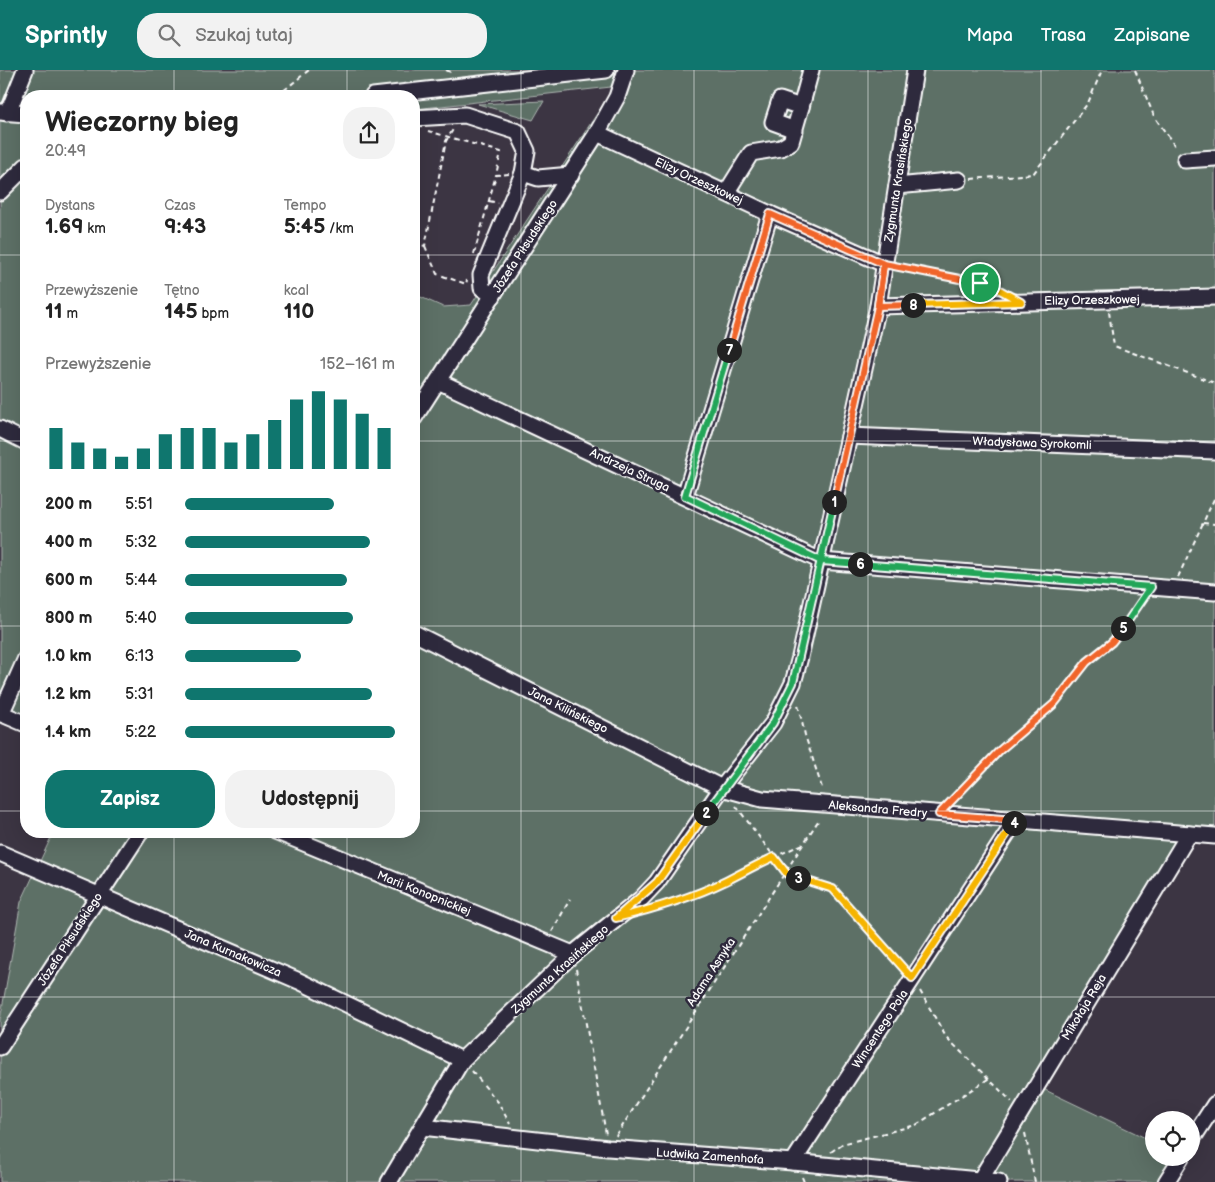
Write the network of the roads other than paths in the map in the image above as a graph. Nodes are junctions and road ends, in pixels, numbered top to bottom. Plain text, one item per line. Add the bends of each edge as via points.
1 (25, 70) edge
2 (606, 70) edge
3 (626, 70) edge
4 (810, 70) edge
5 (915, 70) edge
6 (420, 94) edge
7 (801, 107) junction
8 (3, 112) edge
9 (20, 113) edge
10 (420, 124) edge
11 (795, 130) junction
12 (597, 133) junction
13 (1215, 158) edge
14 (1185, 160) road end
15 (20, 172) edge
16 (523, 173) junction
17 (570, 175) junction
18 (959, 180) road end
19 (897, 186) junction
20 (0, 192) edge
21 (726, 193) junction
22 (770, 214) junction
23 (884, 264) junction
24 (493, 296) junction
25 (1215, 297) edge
26 (878, 306) junction
27 (438, 381) junction
28 (420, 409) edge
29 (0, 429) edge
30 (849, 436) junction
31 (20, 439) edge
32 (1215, 451) edge
33 (685, 496) junction
34 (821, 561) junction
35 (1215, 592) edge
36 (420, 636) edge
37 (20, 671) edge
38 (0, 714) edge
39 (20, 722) edge
40 (722, 788) junction
41 (1016, 820) junction
42 (1189, 834) junction
43 (1215, 836) edge
44 (136, 838) edge
45 (292, 838) edge
46 (0, 853) edge
47 (99, 895) junction
48 (573, 954) junction
49 (0, 1047) edge
50 (462, 1060) junction
51 (1215, 1104) edge
52 (422, 1127) junction
53 (1200, 1128) edge
54 (793, 1162) junction
55 (1176, 1166) edge
56 (980, 1180) junction
57 (389, 1182) edge
58 (998, 1182) edge
59 (1166, 1182) edge

1 - 8 street via 11,105
2 - 6 street
3 - 12 street, Józefa Piłsudskiego via 617,97
4 - 7 street
5 - 19 street, Zygmunta Krasińskiego
7 - 11 street
7 - 11 street via 780,100 773,122
8 - 9 street
10 - 16 street via 465,115 518,132 527,152
11 - 21 street via 791,142 781,148 751,153
12 - 17 street, Józefa Piłsudskiego
12 - 21 street, Elizy Orzeszkowej
13 - 14 street
15 - 20 street
16 - 17 street via 538,178
16 - 24 street via 481,276 482,288
17 - 24 street, Józefa Piłsudskiego
18 - 19 street
19 - 23 street, Zygmunta Krasińskiego
21 - 22 street, Elizy Orzeszkowej
22 - 23 street, Elizy Orzeszkowej
22 - 33 street
23 - 26 street, Zygmunta Krasińskiego
24 - 27 street, Józefa Piłsudskiego
25 - 26 street, Elizy Orzeszkowej
26 - 30 street, Zygmunta Krasińskiego
27 - 28 street, Józefa Piłsudskiego
27 - 33 street, Andrzeja Struga
29 - 31 street
30 - 32 street, Władysława Syrokomli
30 - 34 street, Zygmunta Krasińskiego
33 - 34 street, Andrzeja Struga
34 - 35 street
34 - 40 street, Zygmunta Krasińskiego via 793,683 773,723
36 - 40 street, Jana Kilińskiego
37 - 38 street
38 - 39 street
40 - 41 street, Aleksandra Fredry via 762,800
40 - 48 street, Zygmunta Krasińskiego via 657,882
41 - 42 street, Aleksandra Fredry
41 - 54 street, Wincentego Pola
42 - 43 street, Aleksandra Fredry
42 - 56 street, Mikołaja Reja
44 - 47 street, Józefa Piłsudskiego
45 - 48 street, Marii Konopnickiej
46 - 47 street, Jana Kurnakowicza
47 - 49 street, Józefa Piłsudskiego
47 - 50 street, Jana Kurnakowicza via 299,981
48 - 50 street, Zygmunta Krasińskiego
50 - 52 street, Zygmunta Krasińskiego
51 - 53 street
52 - 54 street, Ludwika Zamenhofa via 608,1148
52 - 57 street, Zygmunta Krasińskiego
54 - 56 street, Ludwika Zamenhofa
55 - 59 street
56 - 58 street, Ludwika Zamenhofa

